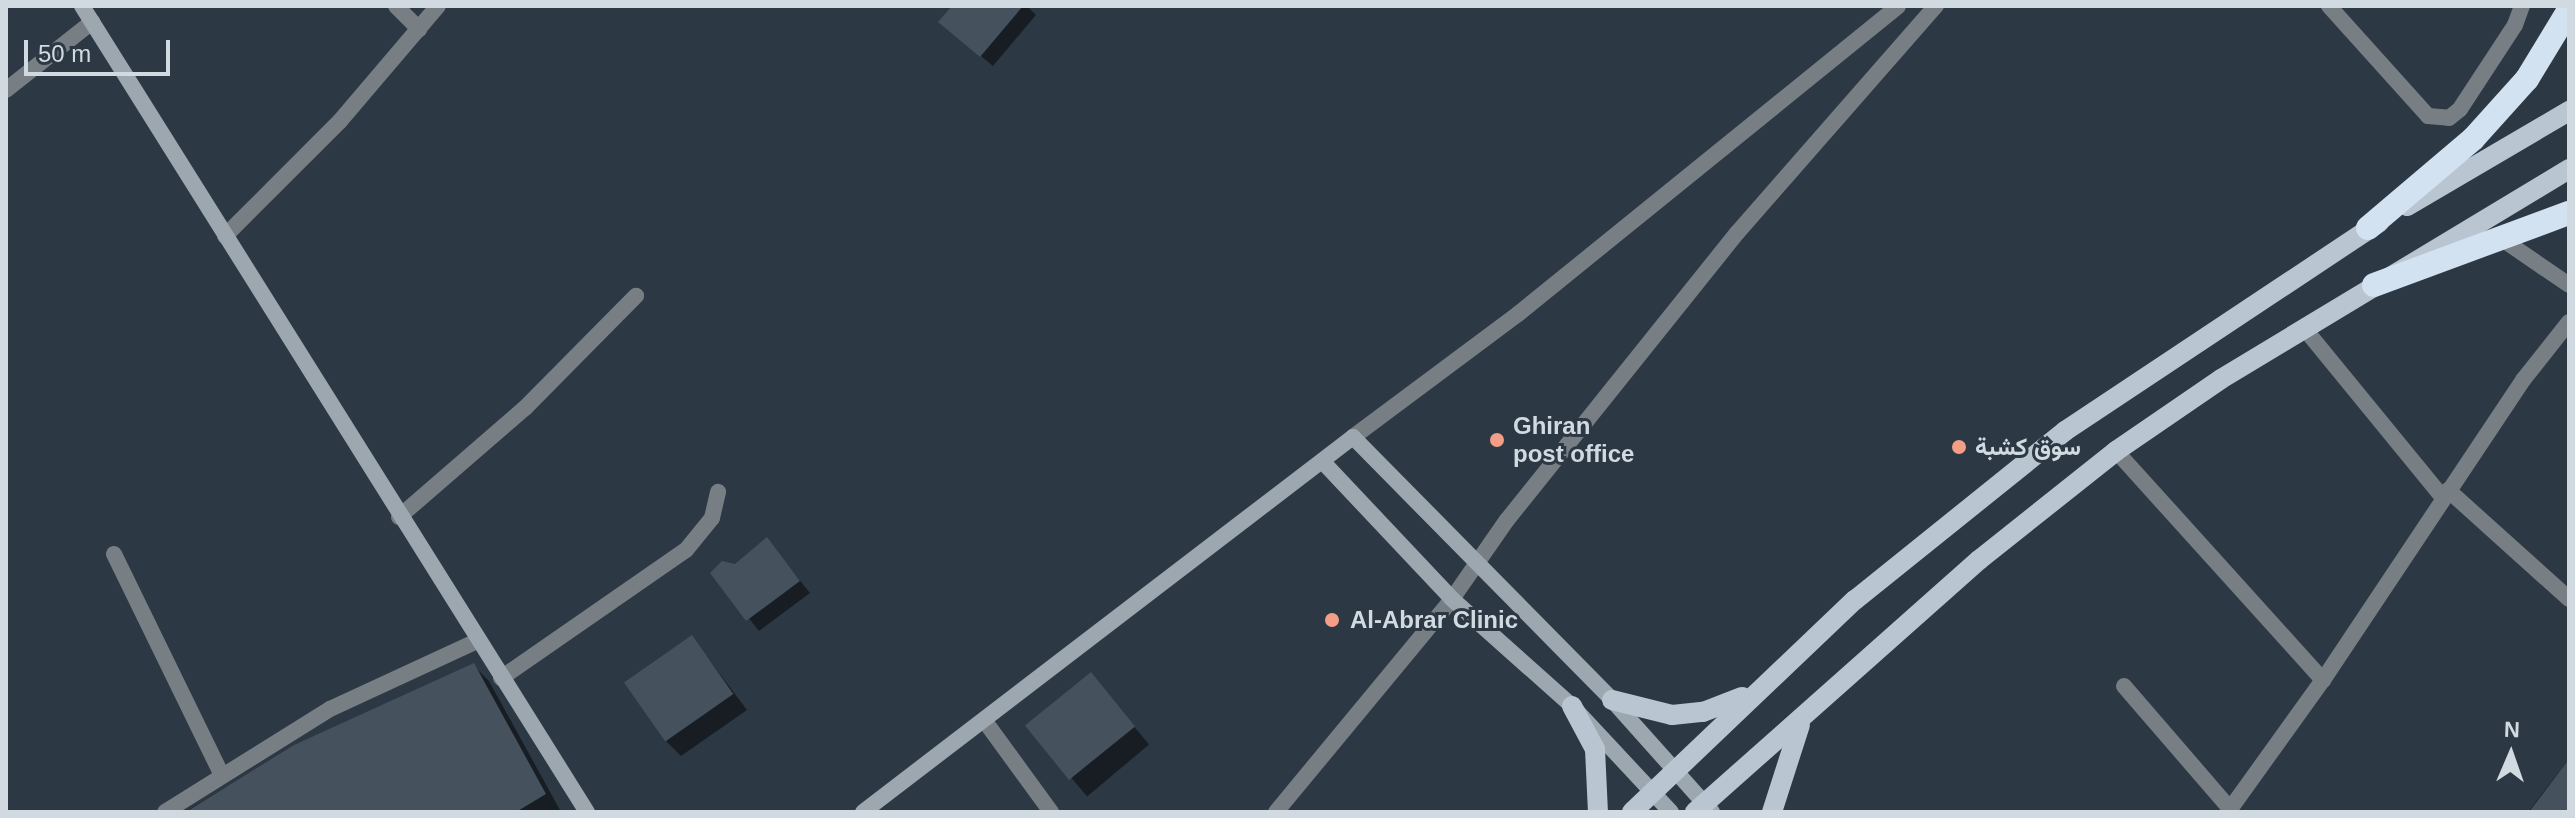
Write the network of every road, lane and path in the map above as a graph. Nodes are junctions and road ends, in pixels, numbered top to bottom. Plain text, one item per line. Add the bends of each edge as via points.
1 (82, 6) edge
2 (396, 6) edge
3 (438, 6) edge
4 (1898, 6) edge
5 (1936, 6) edge
6 (2329, 6) edge
7 (2522, 6) edge
8 (2569, 10) edge
9 (92, 22) junction
10 (419, 29) junction
11 (6, 90) edge
12 (2569, 111) edge
13 (2569, 169) edge
14 (2569, 213) edge
15 (2368, 228) junction
16 (225, 236) junction
17 (2499, 237) junction
18 (2374, 285) junction
19 (2569, 285) edge
20 (636, 296) dead end
21 (2569, 322) edge
22 (2304, 328) junction
23 (1353, 437) junction
24 (2116, 451) junction
25 (1323, 462) junction
26 (718, 492) dead end
27 (2446, 494) junction
28 (399, 517) junction
29 (114, 554) dead end
30 (1479, 565) junction
31 (1452, 599) junction
32 (2569, 599) edge
33 (477, 641) junction
34 (501, 678) junction
35 (2323, 680) junction
36 (2124, 686) dead end
37 (1759, 687) junction
38 (1612, 700) junction
39 (1572, 706) junction
40 (984, 720) junction
41 (1801, 721) junction
42 (1674, 770) junction
43 (221, 773) junction
44 (1653, 792) junction
45 (1704, 809) edge
46 (2229, 810) edge
47 (165, 812) edge
48 (587, 812) edge
49 (863, 812) edge
50 (1051, 812) edge
51 (1276, 812) edge
52 (1598, 812) edge
53 (1632, 812) edge
54 (1671, 812) edge
55 (1772, 812) edge

1 - 9 street
2 - 10 street
3 - 10 street
4 - 23 street via 1518,314
5 - 30 street via 1737,233 1507,520
6 - 7 street via 2428,116 2449,118 2476,85
8 - 15 highway via 2527,79 2473,139
9 - 11 street
9 - 16 street
10 - 16 street via 340,121
12 - 15 main road
13 - 18 main road
14 - 17 highway
15 - 37 main road via 2065,431 1855,600
16 - 28 street
17 - 18 highway
17 - 19 street
18 - 22 main road
20 - 28 street via 525,408
21 - 27 street
22 - 24 main road
22 - 27 street
23 - 25 street
23 - 30 street
24 - 35 street
24 - 41 main road via 1979,560
25 - 31 street
25 - 40 street
26 - 34 street via 712,518 686,550
27 - 32 street
27 - 35 street
28 - 33 street
29 - 43 street
30 - 31 street
30 - 38 street
31 - 39 street
31 - 51 street
33 - 34 street
33 - 43 street via 330,709
34 - 48 street
35 - 46 street
36 - 46 street
37 - 38 main road via 1703,712 1672,715
37 - 42 main road
38 - 42 street
39 - 44 street
39 - 52 main road via 1595,749
40 - 49 street
40 - 50 street
41 - 45 main road
41 - 55 main road
42 - 44 main road
42 - 45 street
43 - 47 street
44 - 53 main road
44 - 54 street

